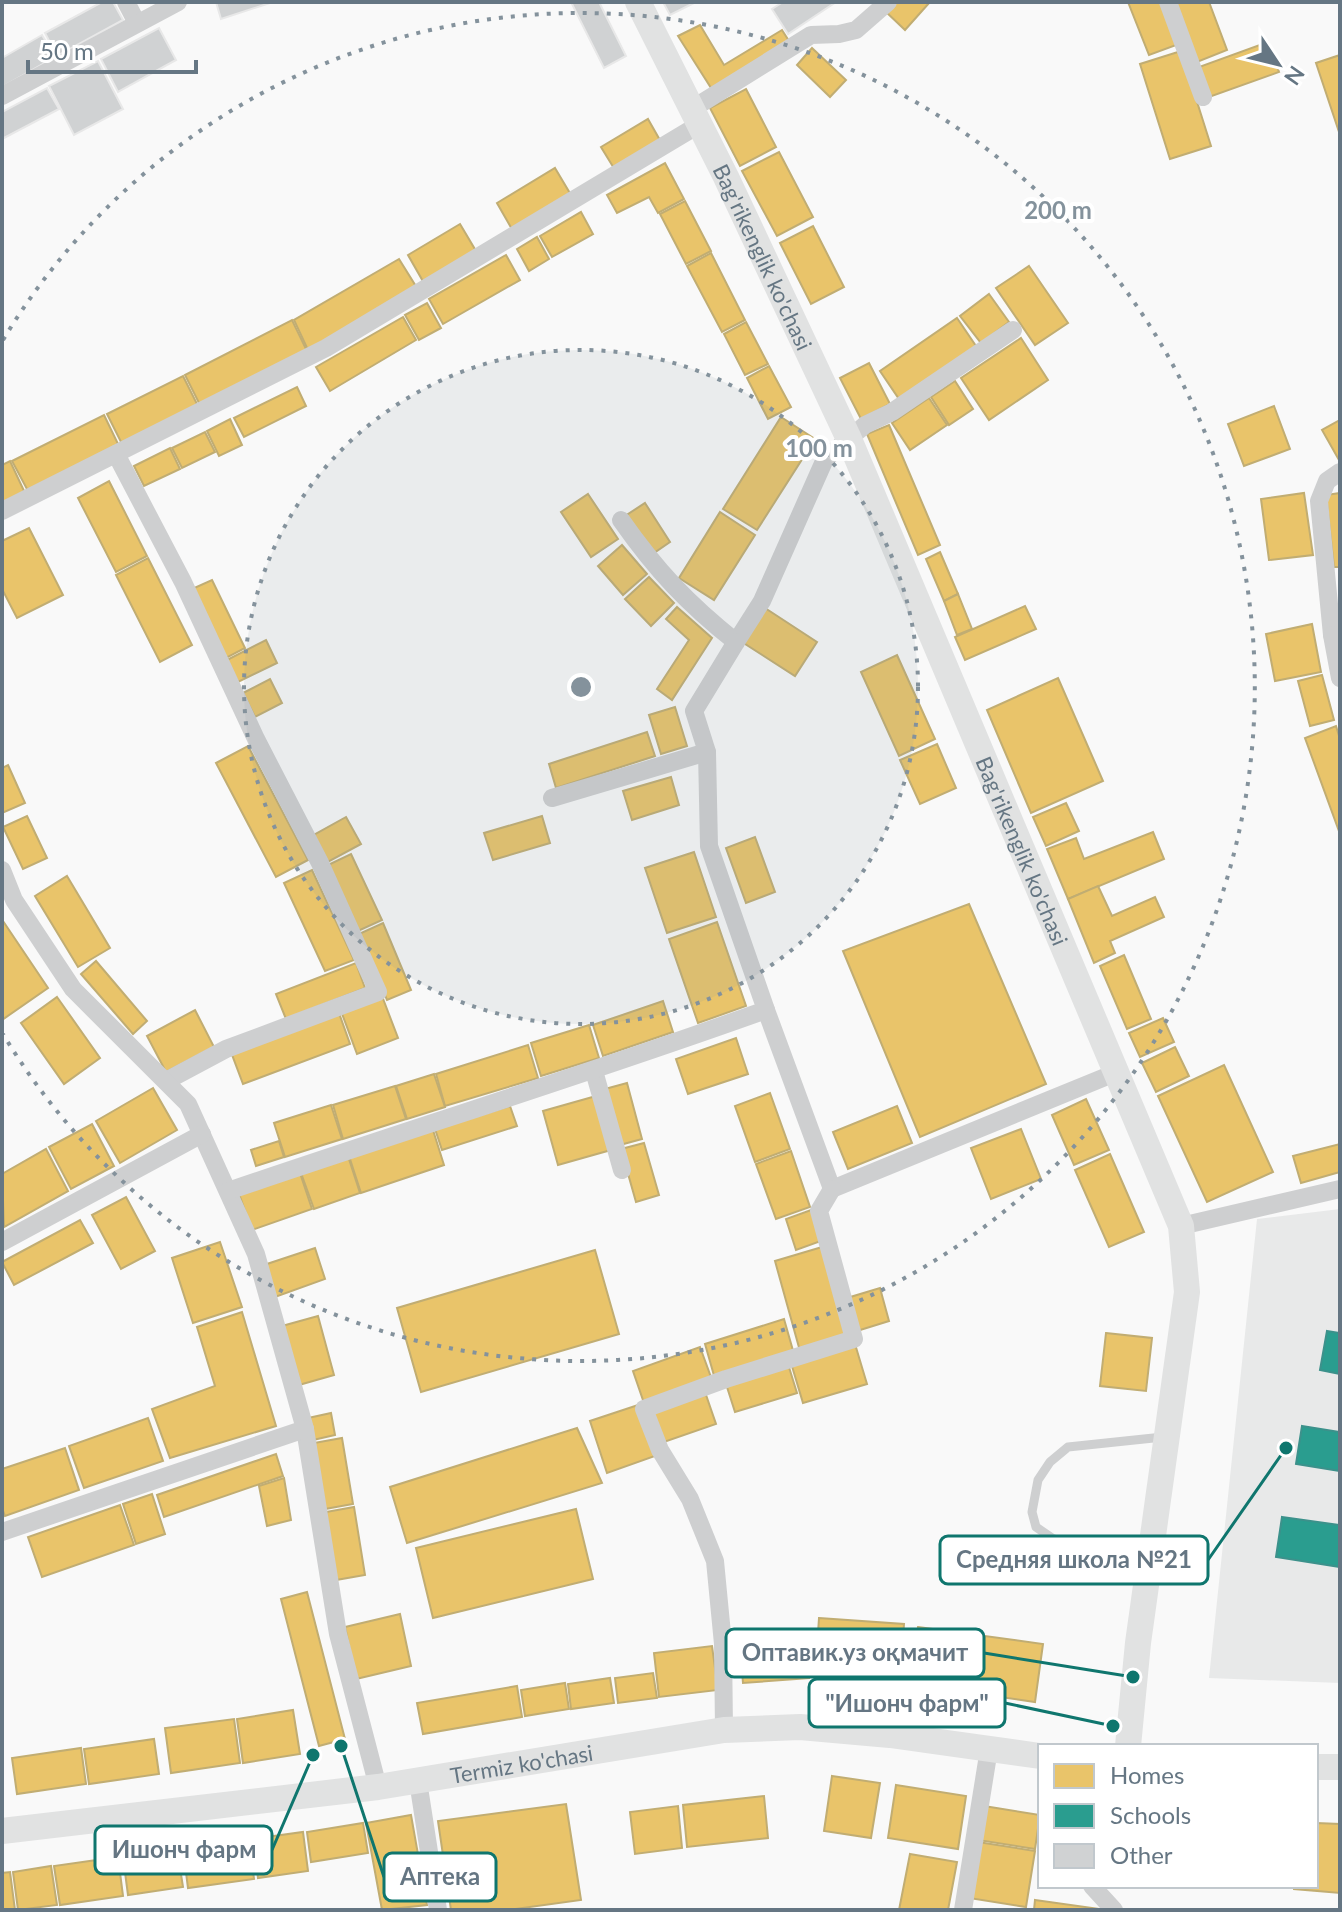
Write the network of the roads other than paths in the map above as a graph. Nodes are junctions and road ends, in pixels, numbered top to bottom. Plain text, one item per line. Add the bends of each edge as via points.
1 (126, 2) edge
2 (178, 2) edge
3 (638, 2) edge
4 (888, 2) edge
5 (1168, 2) edge
6 (137, 23) junction
7 (2, 96) edge
8 (1203, 97) dead end
9 (696, 117) junction
10 (1013, 330) dead end
11 (849, 439) junction
12 (116, 454) junction
13 (1340, 472) edge
14 (2, 511) edge
15 (621, 520) dead end
16 (1336, 635) edge
17 (736, 642) junction
18 (1340, 678) edge
19 (707, 752) junction
20 (552, 798) dead end
21 (2, 870) edge
22 (8, 902) edge
23 (766, 1010) junction
24 (594, 1071) junction
25 (1115, 1073) junction
26 (166, 1081) junction
27 (202, 1134) junction
28 (622, 1170) dead end
29 (832, 1189) junction
30 (1340, 1189) edge
31 (228, 1191) junction
32 (1181, 1226) junction
33 (2, 1242) edge
34 (305, 1429) junction
35 (1167, 1436) junction
36 (2, 1532) edge
37 (1146, 1584) junction
38 (724, 1730) junction
39 (1128, 1744) edge
40 (989, 1749) junction
41 (1038, 1756) edge
42 (1318, 1767) edge
43 (1340, 1767) edge
44 (418, 1781) junction
45 (378, 1787) junction
46 (2, 1831) edge
47 (1094, 1888) edge
48 (438, 1910) edge
49 (963, 1910) edge
50 (1114, 1910) edge

1 - 6 street
2 - 6 street
3 - 9 main road, Bag'rikenglik ko'chasi
4 - 9 street via 856,30 811,35
5 - 8 street
6 - 7 street
9 - 11 main road, Bag'rikenglik ko'chasi
9 - 12 street via 326,348
10 - 11 street
11 - 17 street via 825,459 762,601
11 - 25 main road, Bag'rikenglik ko'chasi
12 - 14 street
12 - 26 street via 320,863 378,992 226,1049
13 - 16 street via 1327,481 1319,501
15 - 17 street via 650,562
16 - 18 street
17 - 19 street via 694,711
19 - 20 street
19 - 23 street via 709,846
21 - 22 street
22 - 26 street via 73,989
23 - 24 street
23 - 29 street
24 - 28 street
24 - 31 street
25 - 29 street
25 - 32 main road, Bag'rikenglik ko'chasi
26 - 27 street via 188,1104
27 - 31 street
27 - 33 street
29 - 38 street via 819,1211 854,1339 644,1409 715,1561
30 - 32 street
31 - 34 street via 256,1254
32 - 35 main road, Bag'rikenglik ko'chasi via 1187,1292
34 - 36 street
34 - 45 street via 338,1634
35 - 37 main road, Bag'rikenglik ko'chasi
35 - 37 lane via 1068,1447 1038,1480 1032,1512 1036,1527 1052,1538
37 - 39 main road, Bag'rikenglik ko'chasi
38 - 40 main road, Termiz ko'chasi via 800,1727
38 - 44 main road, Termiz ko'chasi
40 - 41 main road, Termiz ko'chasi
40 - 49 street
42 - 43 main road
44 - 45 main road, Termiz ko'chasi
44 - 48 street
45 - 46 main road, Termiz ko'chasi
47 - 50 street

